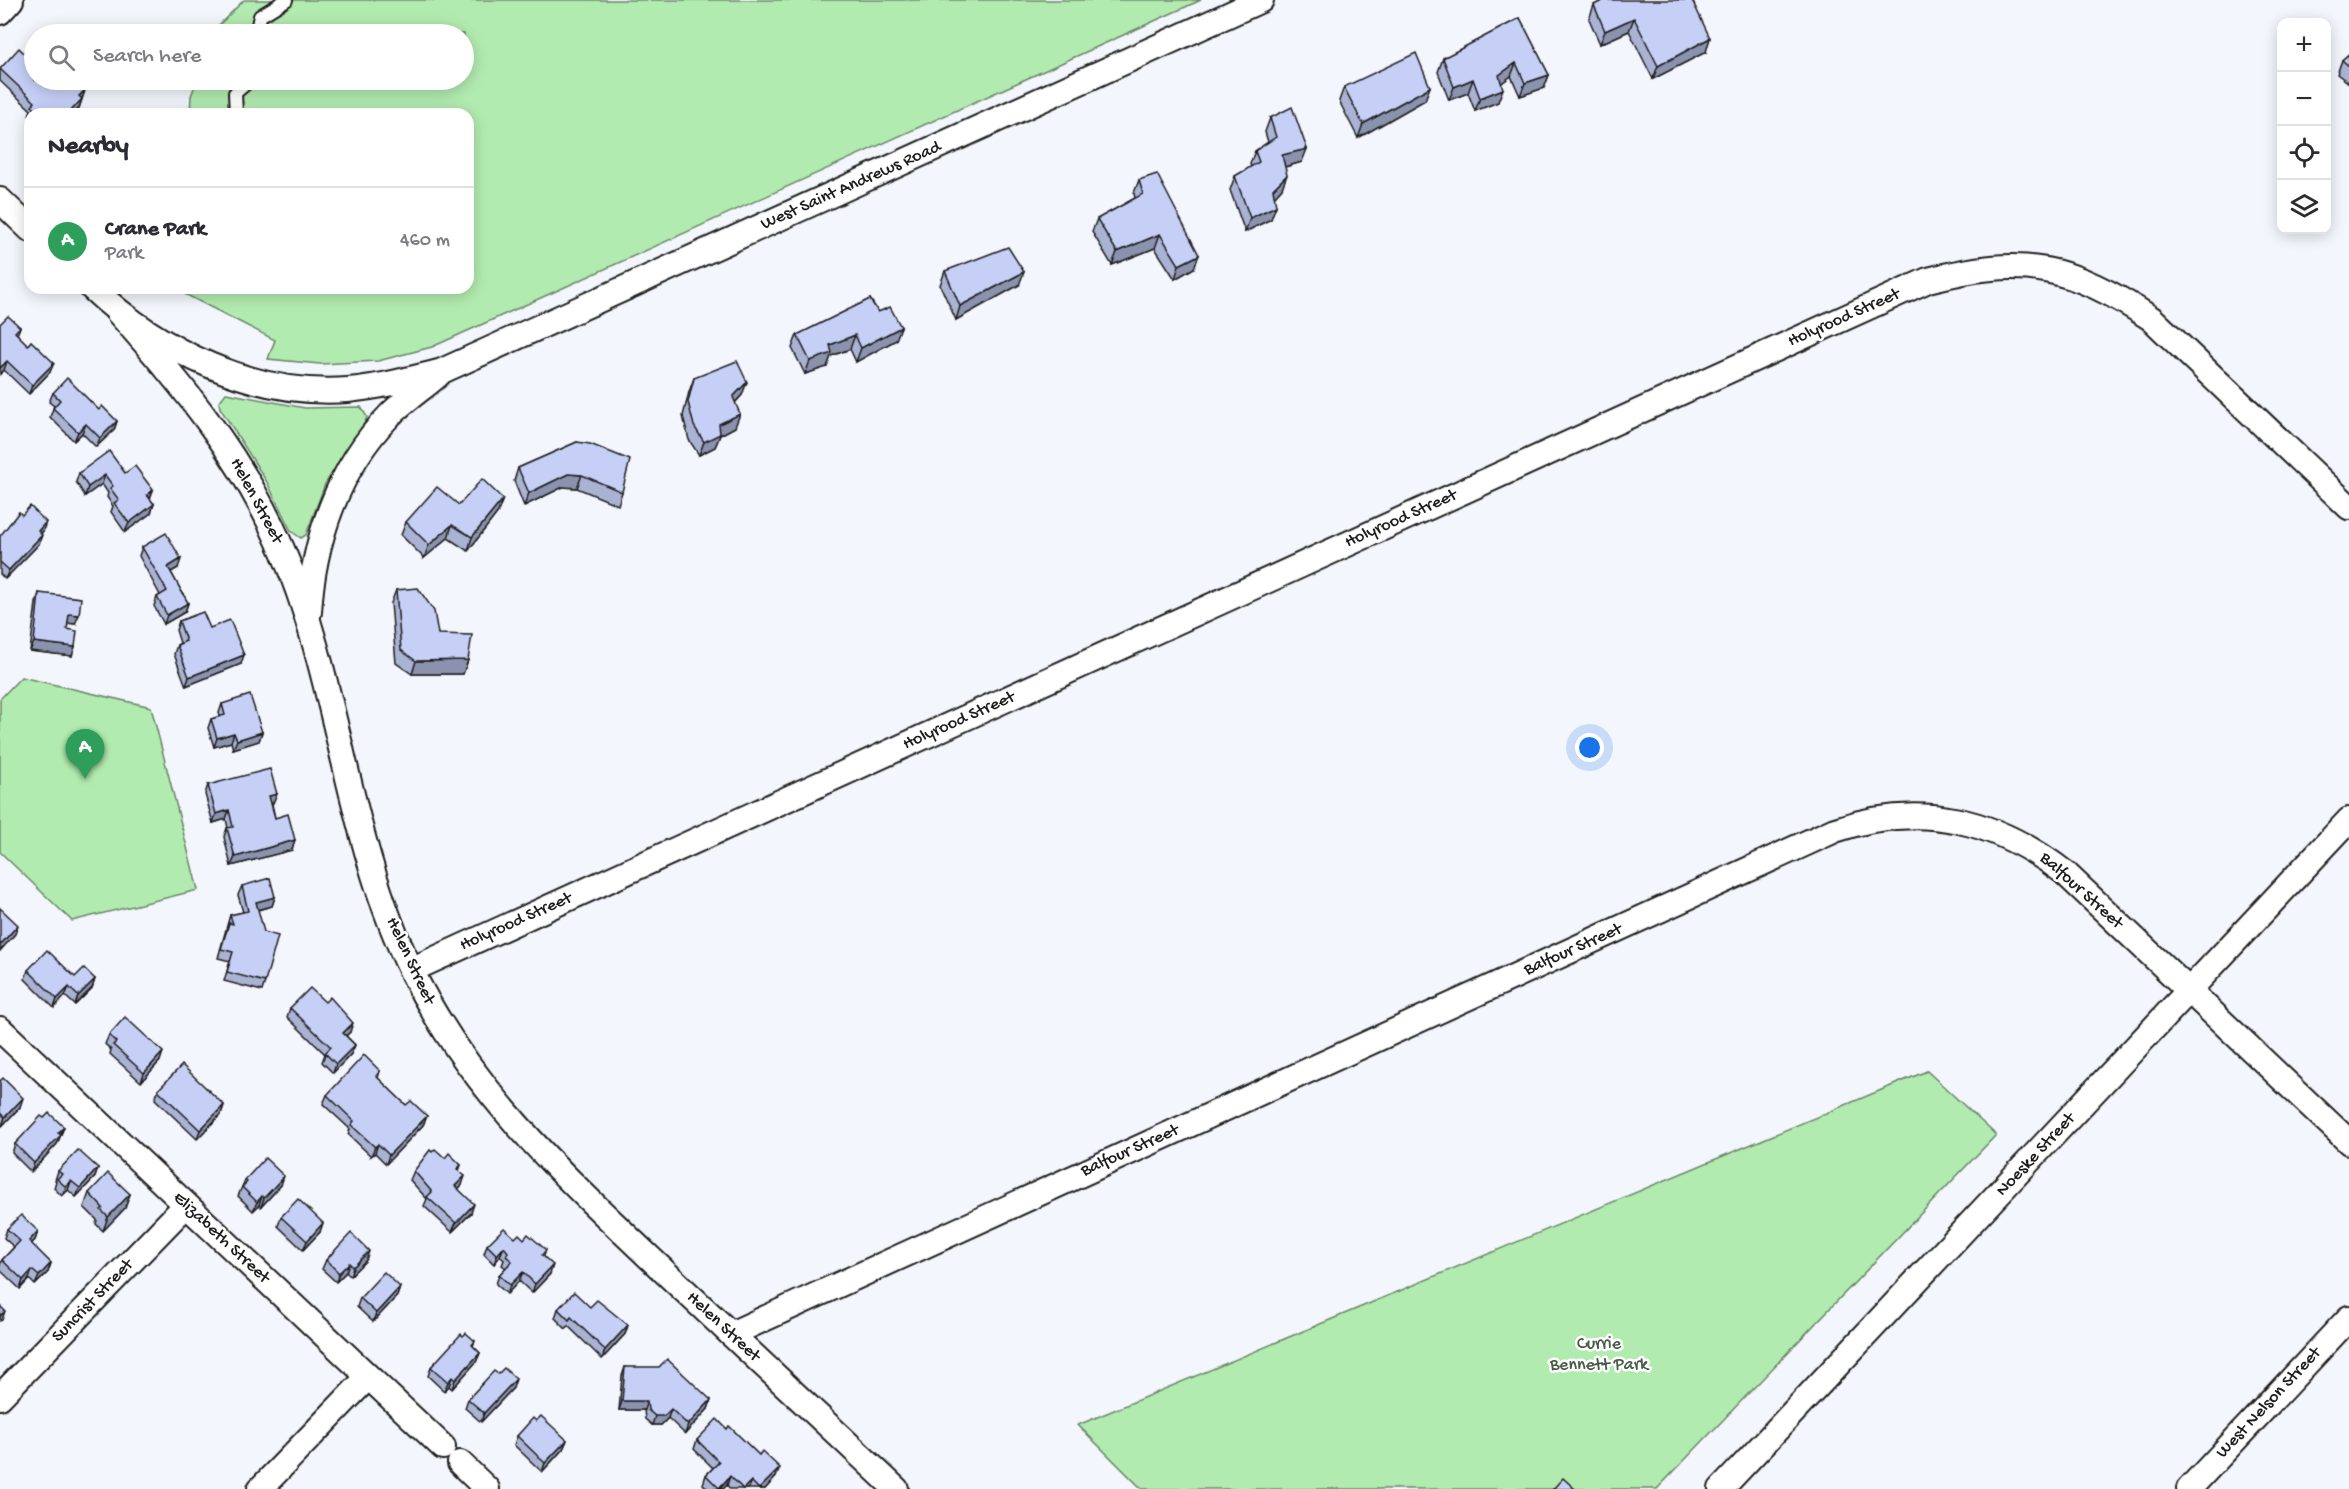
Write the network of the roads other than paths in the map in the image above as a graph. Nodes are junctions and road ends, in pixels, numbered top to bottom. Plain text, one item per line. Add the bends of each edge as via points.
1 (11, 0) edge
2 (286, 0) edge
3 (1261, 0) edge
4 (0, 12) edge
5 (258, 24) edge
6 (238, 90) edge
7 (236, 108) edge
8 (0, 200) edge
9 (24, 223) edge
10 (99, 294) edge
11 (117, 311) junction
12 (442, 371) junction
13 (2349, 507) edge
14 (308, 623) junction
15 (2349, 820) edge
16 (411, 970) junction
17 (2189, 992) junction
18 (0, 1029) edge
19 (2349, 1142) edge
20 (186, 1205) junction
21 (2349, 1318) edge
22 (731, 1334) junction
23 (369, 1377) junction
24 (0, 1397) edge
25 (260, 1489) edge
26 (487, 1489) edge
27 (896, 1489) edge
28 (1720, 1489) edge
29 (2189, 1489) edge

1 - 4 street
2 - 5 lane via 260,16
3 - 12 street, West Saint Andrews Road
6 - 7 lane
8 - 9 street
10 - 11 street, West Saint Andrews Road
11 - 12 street, West Saint Andrews Road via 168,345 221,370 275,386 347,390 394,384
11 - 14 street, Helen Street via 210,421 235,460 283,550
12 - 14 street, West Saint Andrews Road via 388,417 349,471 318,548
13 - 16 street, Holyrood Street via 2152,319 2134,308 2098,287 2052,271 1998,266 1962,271 1928,280
14 - 16 street, Helen Street via 381,896
15 - 17 street, Noeske Street
16 - 22 street, Helen Street via 443,1029 485,1089 524,1135
17 - 19 street, Balfour Street
17 - 22 street, Balfour Street via 2065,873 2010,837 1943,818 1900,816 1858,822
17 - 28 street, Noeske Street
18 - 20 street, Elizabeth Street
20 - 23 street, Elizabeth Street
20 - 24 street, Suncrist Street
21 - 29 street, West Nelson Street
22 - 27 street, Helen Street
23 - 25 street
23 - 26 street, Elizabeth Street

